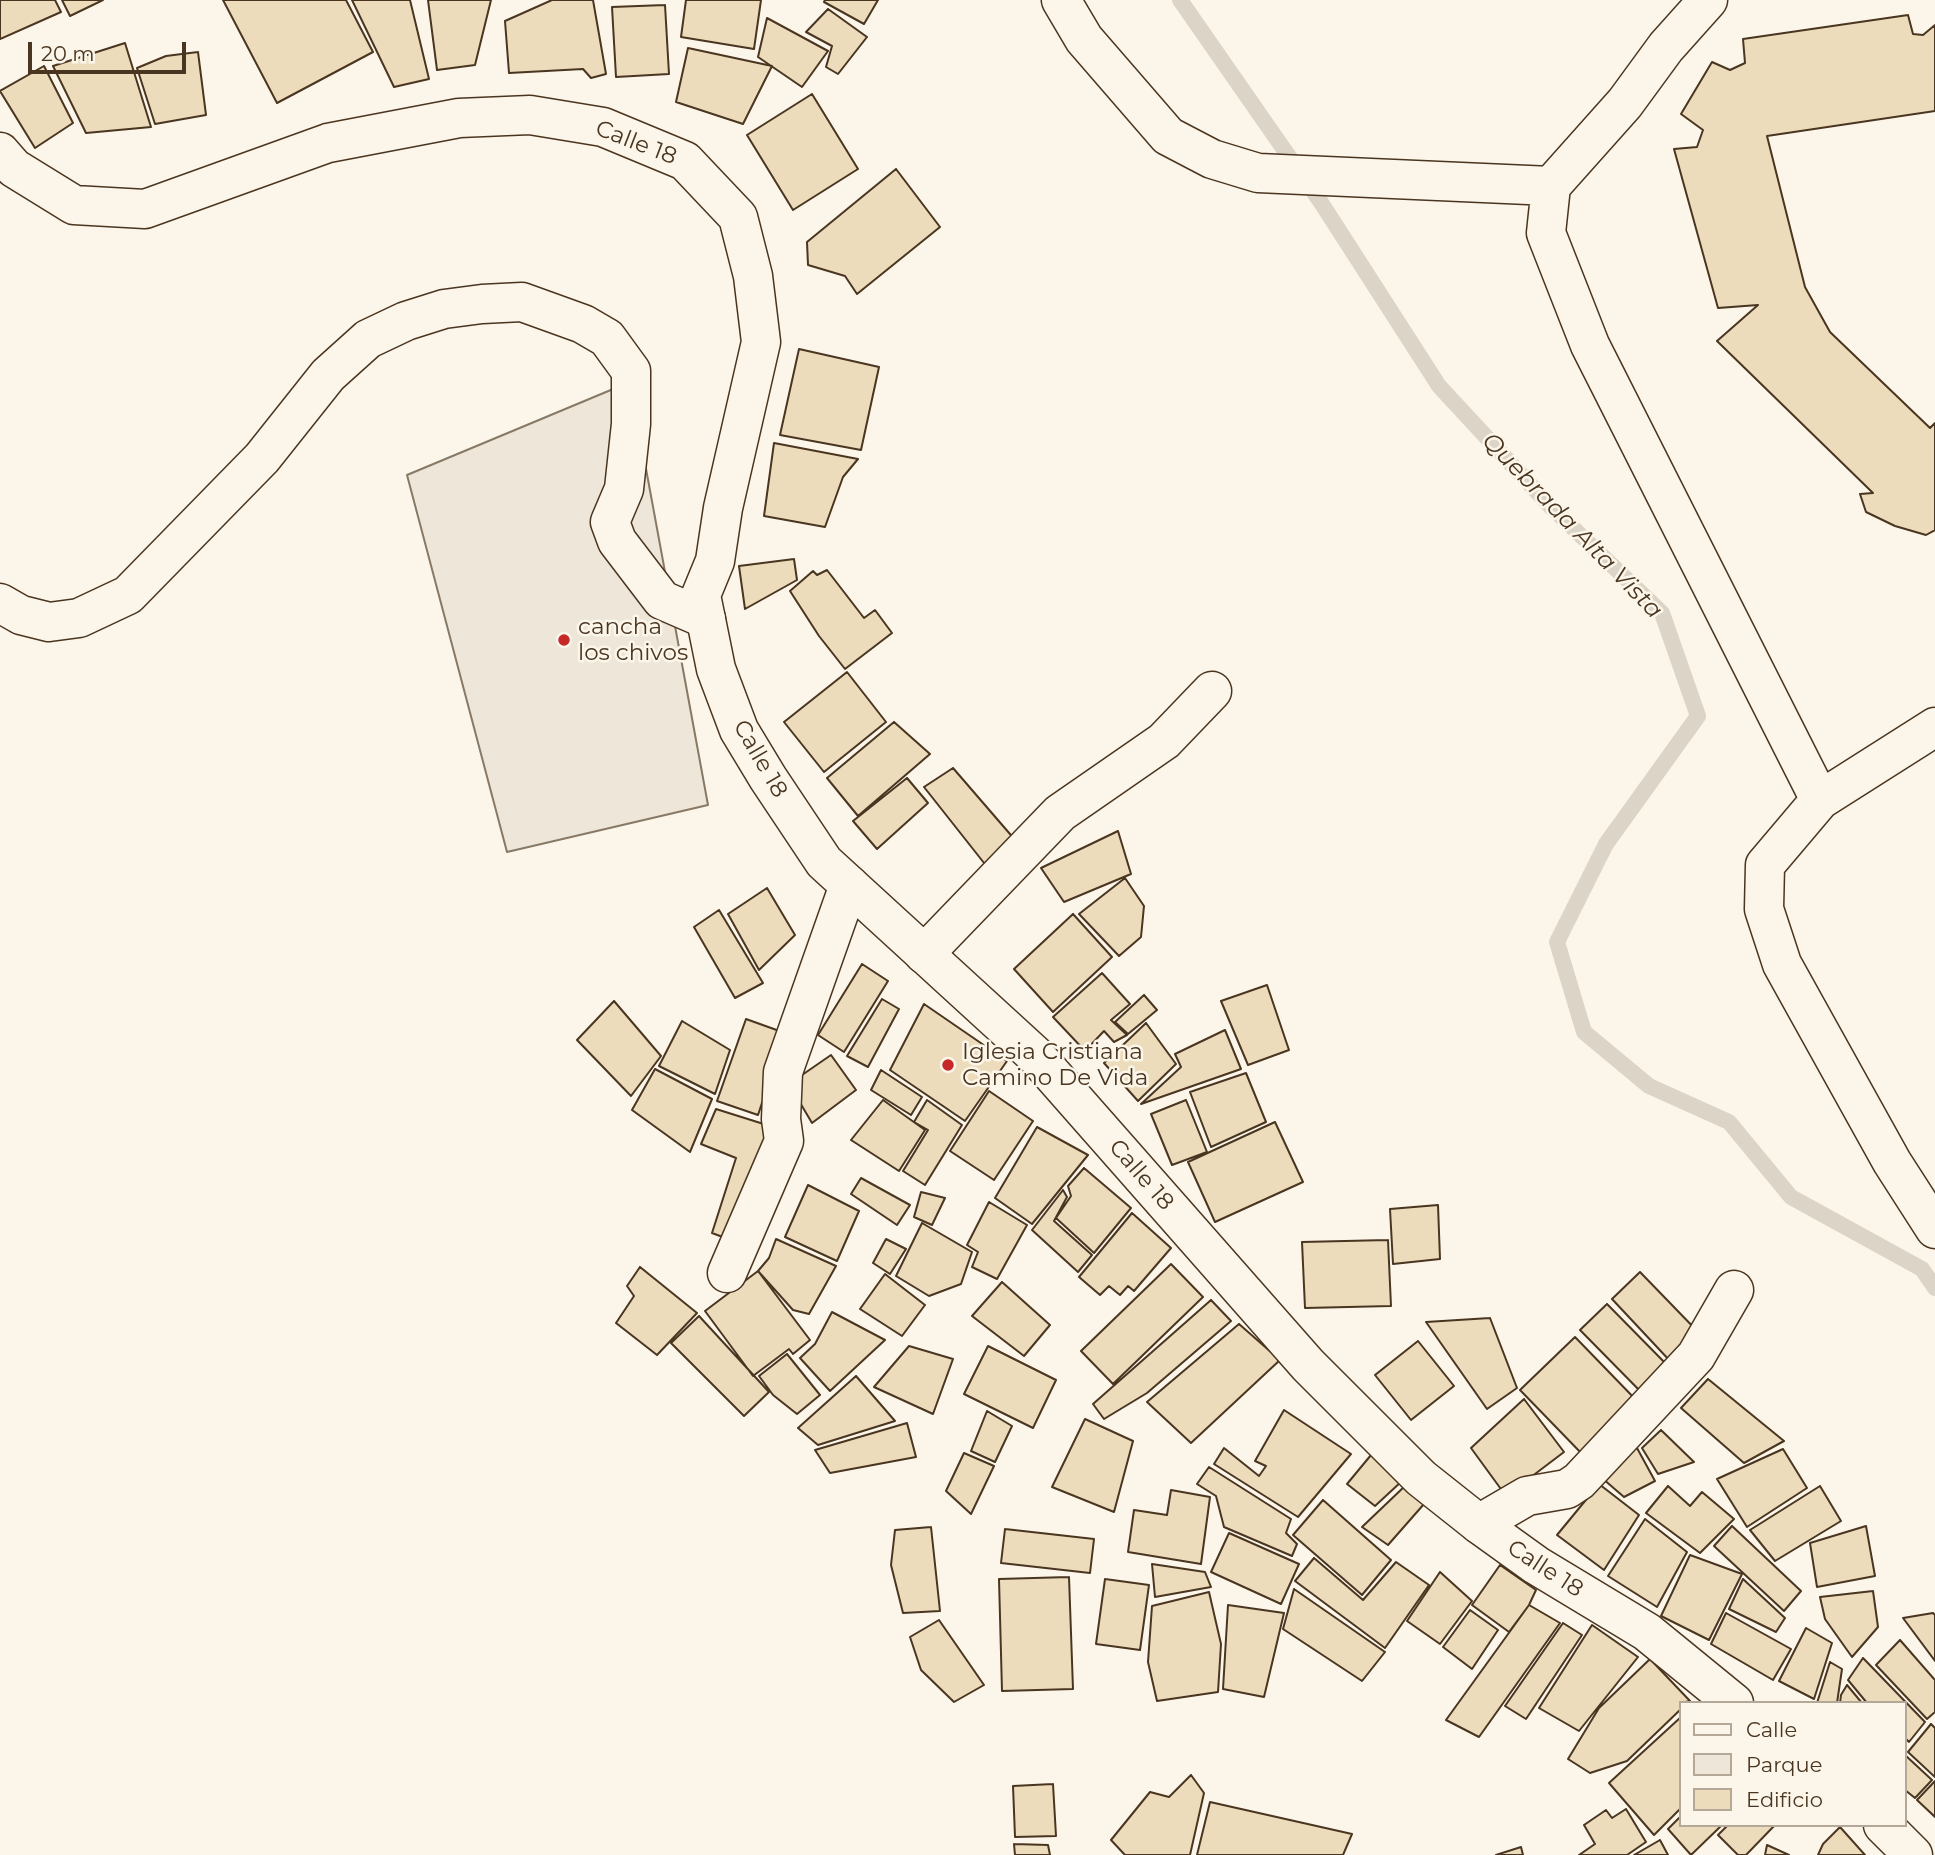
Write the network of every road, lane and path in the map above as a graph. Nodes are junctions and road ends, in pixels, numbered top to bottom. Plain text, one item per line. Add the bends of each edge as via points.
1 (1061, 0) edge
2 (1708, 0) edge
3 (0, 152) edge
4 (1551, 186) junction
5 (0, 603) edge
6 (706, 619) junction
7 (1212, 691) dead end
8 (1935, 727) edge
9 (1820, 800) junction
10 (849, 886) junction
11 (924, 954) junction
12 (1935, 1229) edge
13 (727, 1273) dead end
14 (1734, 1290) dead end
15 (1479, 1524) junction
16 (1732, 1701) edge
17 (1885, 1827) edge
18 (1913, 1855) edge

1 - 4 street via 1084,40 1168,135 1212,159 1258,173
2 - 4 street
3 - 6 street, Calle 18 via 14,168 74,205 145,209 328,143 459,118 530,115 603,127 685,161 738,217 753,276 761,342 715,562 701,595
4 - 9 street via 1546,233 1590,345
5 - 6 street via 21,615 49,622 79,618 128,595 262,458 328,375 368,338 444,309 522,302 583,324 607,338 631,371 624,489 610,522 617,541 662,600
6 - 10 street, Calle 18 via 716,668 739,730 824,862
7 - 11 street via 1164,741 1060,813
8 - 9 street
9 - 12 street via 1765,865 1764,909 1782,964
10 - 11 street, Calle 18
10 - 13 street via 783,1072 784,1141
11 - 15 street, Calle 18 via 1036,1056 1308,1365 1421,1478
14 - 15 street via 1696,1356 1579,1481 1567,1489 1527,1496
15 - 16 street, Calle 18 via 1536,1565 1647,1632
17 - 18 street

